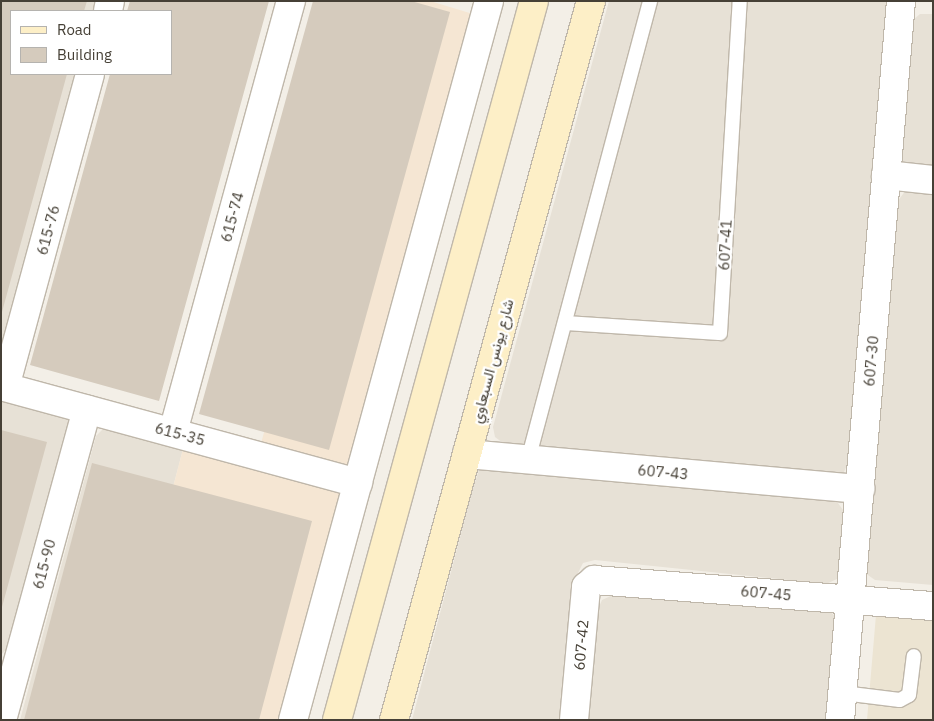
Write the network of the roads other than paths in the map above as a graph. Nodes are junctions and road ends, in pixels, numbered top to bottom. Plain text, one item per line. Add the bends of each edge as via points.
1 (291, 1) edge
2 (534, 1) edge
3 (591, 1) edge
4 (650, 1) edge
5 (740, 1) edge
6 (901, 1) edge
7 (483, 3) edge
8 (90, 75) edge
9 (886, 175) junction
10 (933, 180) edge
11 (565, 323) junction
12 (3, 386) edge
13 (87, 409) junction
14 (173, 432) junction
15 (467, 454) junction
16 (528, 460) junction
17 (358, 483) junction
18 (860, 489) junction
19 (599, 580) joint
20 (850, 599) junction
21 (933, 606) edge
22 (914, 656) dead end
23 (7, 680) edge
24 (842, 693) junction
25 (2, 720) edge
26 (294, 720) edge
27 (338, 720) edge
28 (394, 720) edge
29 (574, 720) edge
30 (840, 720) edge

1 - 14 street, 615-74
2 - 27 main road
3 - 15 main road, شارع يونس السبعاوي
4 - 11 lane
5 - 11 lane, 607-41 via 720,333
6 - 9 street, 607-30
7 - 17 street
8 - 12 street, 615-76
9 - 10 street
9 - 18 street, 607-30
11 - 16 lane
12 - 13 street, 615-35
13 - 14 street, 615-35
13 - 23 street, 615-90
14 - 17 street, 615-35
15 - 16 street, 607-43
15 - 28 main road, شارع يونس السبعاوي
16 - 18 street, 607-43
17 - 26 street
18 - 20 street, 607-30
19 - 20 street, 607-45
19 - 29 street, 607-42 via 586,587
20 - 21 street, 607-45
20 - 24 street, 607-30
22 - 24 lane via 909,695 900,700
23 - 25 street, 615-90
24 - 30 street, 607-30

